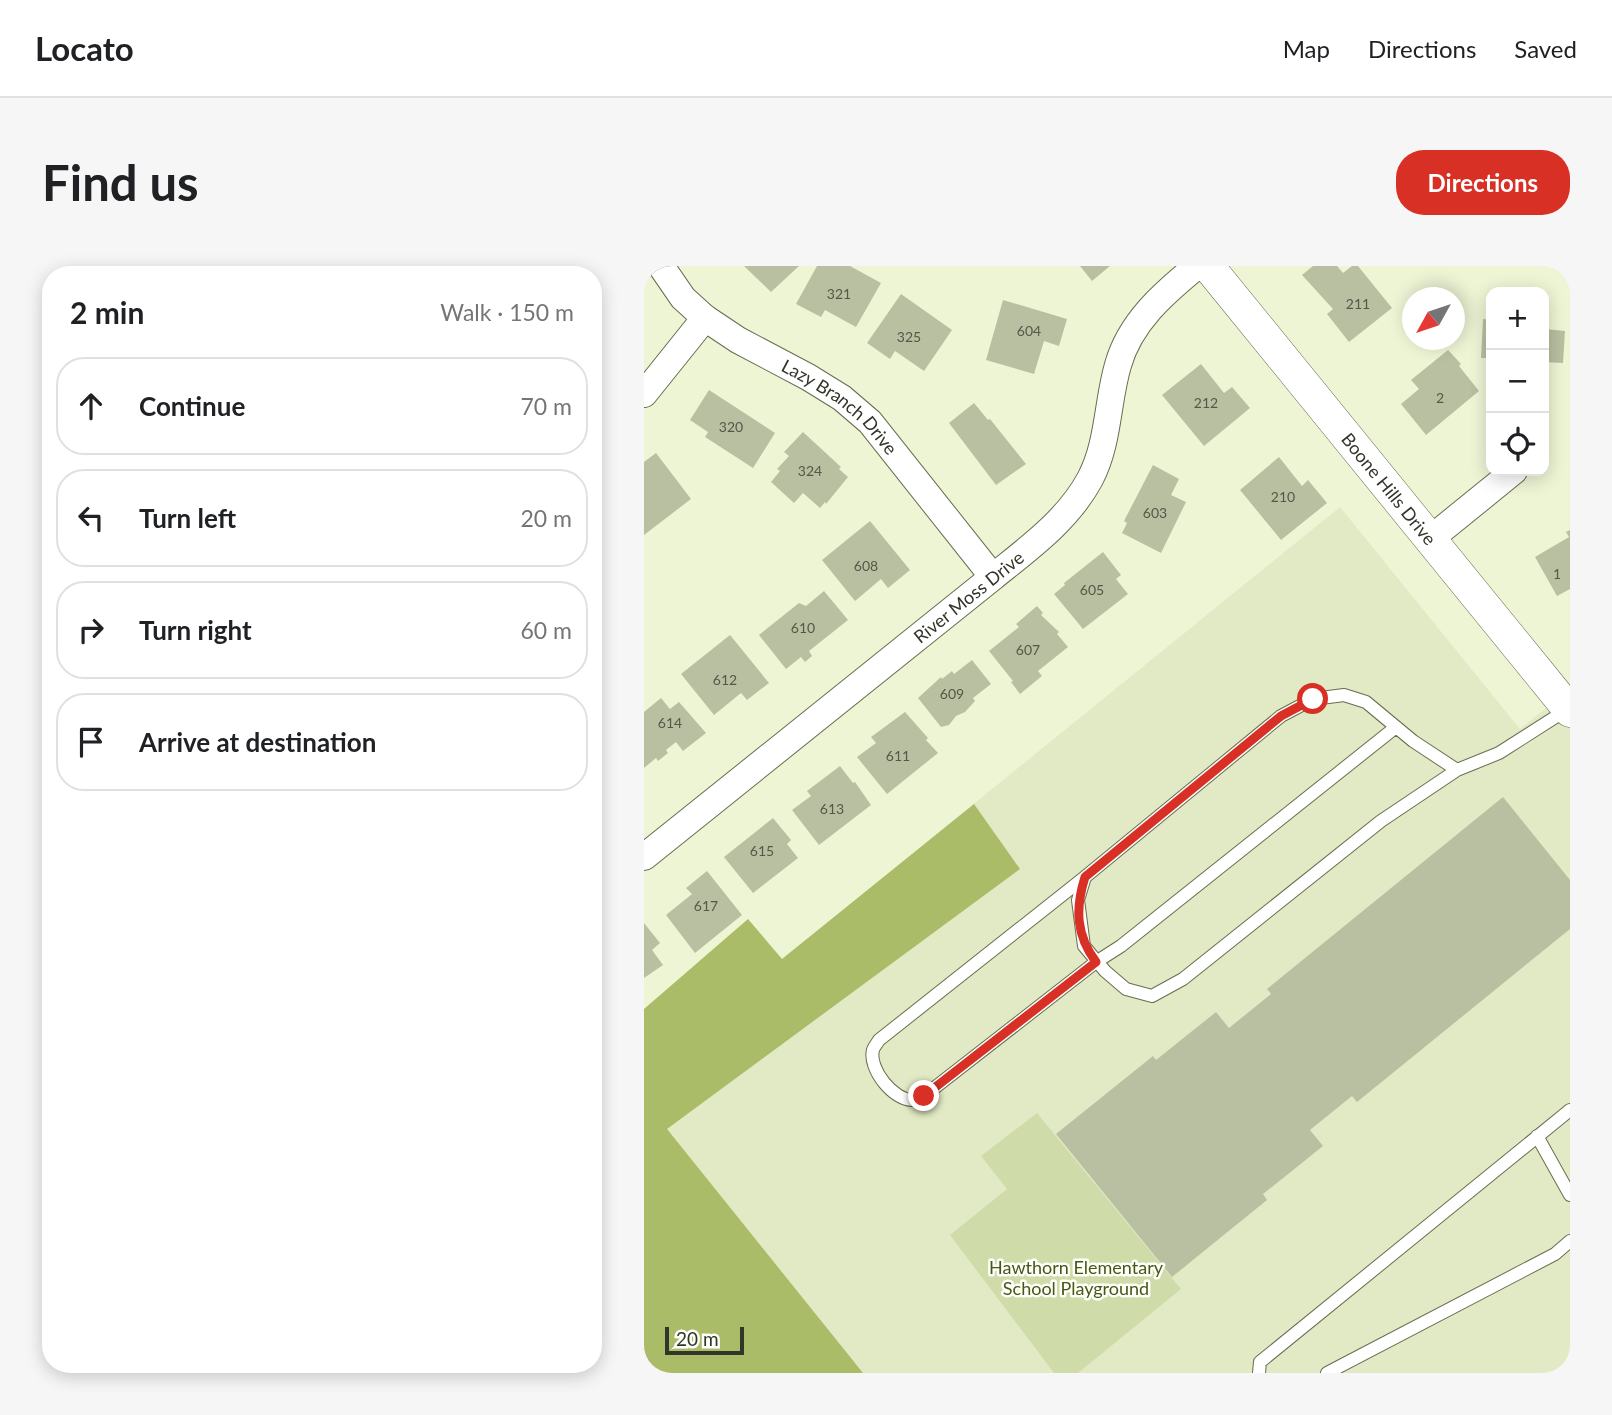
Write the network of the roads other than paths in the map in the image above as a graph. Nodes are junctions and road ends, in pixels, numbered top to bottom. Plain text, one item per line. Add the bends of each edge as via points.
1 (661, 266) edge
2 (1196, 266) edge
3 (1208, 266) edge
4 (705, 318) junction
5 (644, 394) edge
6 (1508, 476) edge
7 (1429, 540) junction
8 (993, 577) junction
9 (1569, 710) edge
10 (1396, 727) junction
11 (1457, 770) junction
12 (644, 857) edge
13 (1085, 877) junction
14 (1096, 962) junction
15 (1570, 1110) edge
16 (1537, 1136) junction
17 (1570, 1195) edge
18 (1570, 1241) edge
19 (1259, 1373) edge
20 (1327, 1373) edge

1 - 4 street, Lazy Branch Drive via 683,298
2 - 8 street, River Moss Drive via 1164,294 1129,338 1118,365 1103,446 1090,478 1067,513
3 - 7 street, Boone Hills Drive
4 - 5 street
4 - 8 street, Lazy Branch Drive via 842,398 870,422
6 - 7 street
7 - 9 street, Boone Hills Drive
8 - 12 street, River Moss Drive
9 - 11 lane via 1499,753
10 - 11 lane
10 - 13 lane via 1366,702 1344,695 1313,699 1281,716
10 - 14 lane
11 - 14 lane via 1381,821 1183,979 1153,996 1126,989
13 - 14 lane via 1078,900 1079,918 1084,946
13 - 14 lane via 878,1040 873,1063 898,1095 913,1100 924,1096
15 - 16 lane
16 - 17 lane
16 - 19 lane via 1260,1362
18 - 20 lane via 1555,1254

